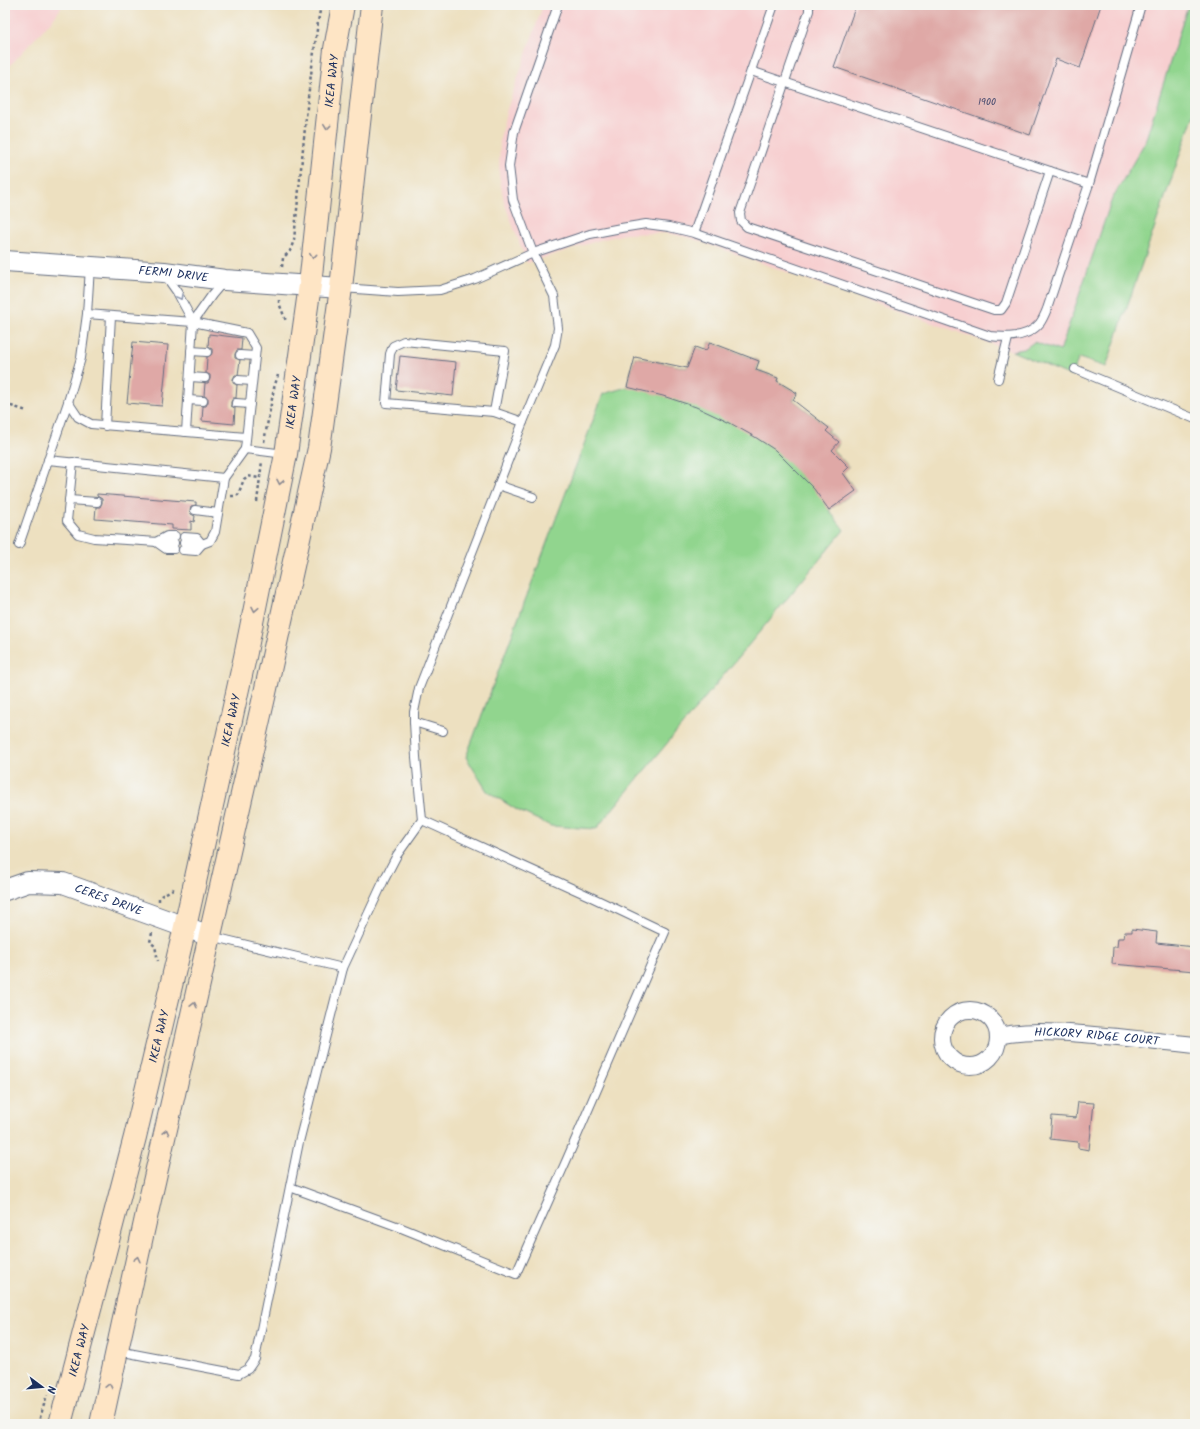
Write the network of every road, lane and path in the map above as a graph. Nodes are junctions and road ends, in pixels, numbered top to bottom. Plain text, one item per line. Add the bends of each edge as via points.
1 (321, 5) edge
2 (342, 5) edge
3 (372, 5) edge
4 (558, 5) edge
5 (774, 5) edge
6 (809, 5) edge
7 (1141, 5) edge
8 (751, 71) junction
9 (785, 83) junction
10 (1050, 171) junction
11 (1089, 184) junction
12 (694, 233) junction
13 (533, 253) junction
14 (5, 261) edge
15 (90, 268) junction
16 (164, 272) junction
17 (225, 280) junction
18 (281, 283) junction
19 (310, 285) junction
20 (341, 288) junction
21 (87, 314) junction
22 (111, 316) junction
23 (193, 322) junction
24 (287, 324) dead end
25 (1008, 338) junction
26 (191, 351) junction
27 (208, 352) dead end
28 (240, 355) dead end
29 (255, 356) junction
30 (1075, 369) dead end
31 (278, 373) dead end
32 (190, 376) junction
33 (205, 378) dead end
34 (998, 379) dead end
35 (238, 380) dead end
36 (252, 381) junction
37 (188, 400) junction
38 (203, 401) dead end
39 (68, 402) junction
40 (5, 404) edge
41 (236, 404) dead end
42 (250, 404) junction
43 (27, 411) dead end
44 (494, 412) junction
45 (1195, 419) edge
46 (523, 422) junction
47 (105, 426) junction
48 (186, 432) junction
49 (246, 437) junction
50 (245, 449) junction
51 (263, 451) junction
52 (286, 454) junction
53 (48, 460) junction
54 (73, 462) junction
55 (224, 478) junction
56 (259, 478) junction
57 (498, 485) junction
58 (221, 494) junction
59 (533, 497) dead end
60 (69, 500) junction
61 (97, 502) dead end
62 (256, 508) dead end
63 (195, 510) dead end
64 (218, 513) junction
65 (174, 543) dead end
66 (202, 544) junction
67 (19, 546) dead end
68 (414, 722) junction
69 (443, 731) dead end
70 (422, 820) junction
71 (175, 884) dead end
72 (5, 890) edge
73 (155, 916) junction
74 (185, 927) junction
75 (210, 936) junction
76 (158, 961) dead end
77 (343, 968) junction
78 (998, 1036) dead end
79 (1195, 1045) edge
80 (290, 1187) junction
81 (117, 1351) junction
82 (50, 1389) dead end
83 (38, 1424) edge
84 (60, 1424) edge
85 (101, 1424) edge

1 - 18 path via 308,96 294,240 290,251 283,258
2 -> 19 main road, IKEA WAY
3 - 20 main road
4 - 13 lane via 514,132 509,166 513,200
5 - 8 lane
6 - 9 lane
7 - 11 lane
8 - 9 lane
8 - 12 lane
9 - 10 lane
9 - 10 lane via 740,213 741,222 747,227 972,303 1000,310 1006,303
10 - 11 lane
11 - 25 lane via 1047,309 1039,324 1025,334
12 - 13 lane via 646,224 590,234
12 - 25 lane via 990,336
13 - 20 lane via 475,279 440,290 398,292
13 - 46 lane via 554,296 558,328 555,345
14 - 15 street, FERMI DRIVE
15 - 16 street, FERMI DRIVE
15 - 21 lane
16 - 17 street, FERMI DRIVE
16 -> 23 lane
17 - 18 street, FERMI DRIVE
17 - 23 lane
18 - 19 street, FERMI DRIVE
18 - 24 path via 279,304
19 - 20 street, FERMI DRIVE
19 - 52 main road, IKEA WAY
20 - 75 main road via 319,448
21 - 22 lane
21 - 39 lane via 81,358
22 - 23 lane
22 - 47 lane
23 - 26 lane
23 - 29 lane via 247,333 256,348
25 - 34 lane
26 - 27 lane
26 - 32 lane
28 - 29 lane
29 - 36 lane
30 - 45 lane
31 - 51 path
32 - 33 lane
32 - 37 lane
35 - 36 lane
36 - 42 lane
37 - 38 lane
37 - 48 lane
39 - 47 lane via 78,417 91,424
39 - 53 lane
40 - 43 path
41 - 42 lane
42 - 49 lane
44 - 44 lane via 505,351 404,340 393,346 390,354 386,403
44 - 46 lane
46 - 57 lane
47 - 48 lane
48 - 49 lane
49 - 50 lane
50 - 51 lane
50 - 55 lane
51 - 52 lane
51 - 56 path
52 -> 74 main road, IKEA WAY via 245,657
53 - 54 lane
53 - 67 lane
54 - 55 lane
54 - 60 lane
55 - 58 lane
56 - 58 path via 248,476 244,479 236,496
56 - 62 path
57 - 59 lane
57 - 68 lane via 419,688
58 - 64 lane
60 - 61 lane
60 - 65 lane via 67,521 78,534 94,538
63 - 64 lane
64 - 66 lane via 215,532 210,541
66 - 66 lane via 197,538 184,543 196,551
68 - 69 lane
68 - 70 lane
70 - 77 lane via 397,855
70 - 80 lane via 665,932 516,1274
71 - 73 path via 173,889 159,897
72 - 73 street, CERES DRIVE via 28,882 63,883
73 - 74 street, CERES DRIVE
73 - 76 path via 150,942 155,946
74 - 75 street, CERES DRIVE
74 - 84 main road, IKEA WAY via 135,1137
75 - 77 lane
81 -> 75 main road
77 - 80 lane
78 - 79 street, HICKORY RIDGE COURT via 1043,1032
80 - 81 lane via 255,1359 248,1369 239,1374
85 -> 81 main road
82 - 83 path

